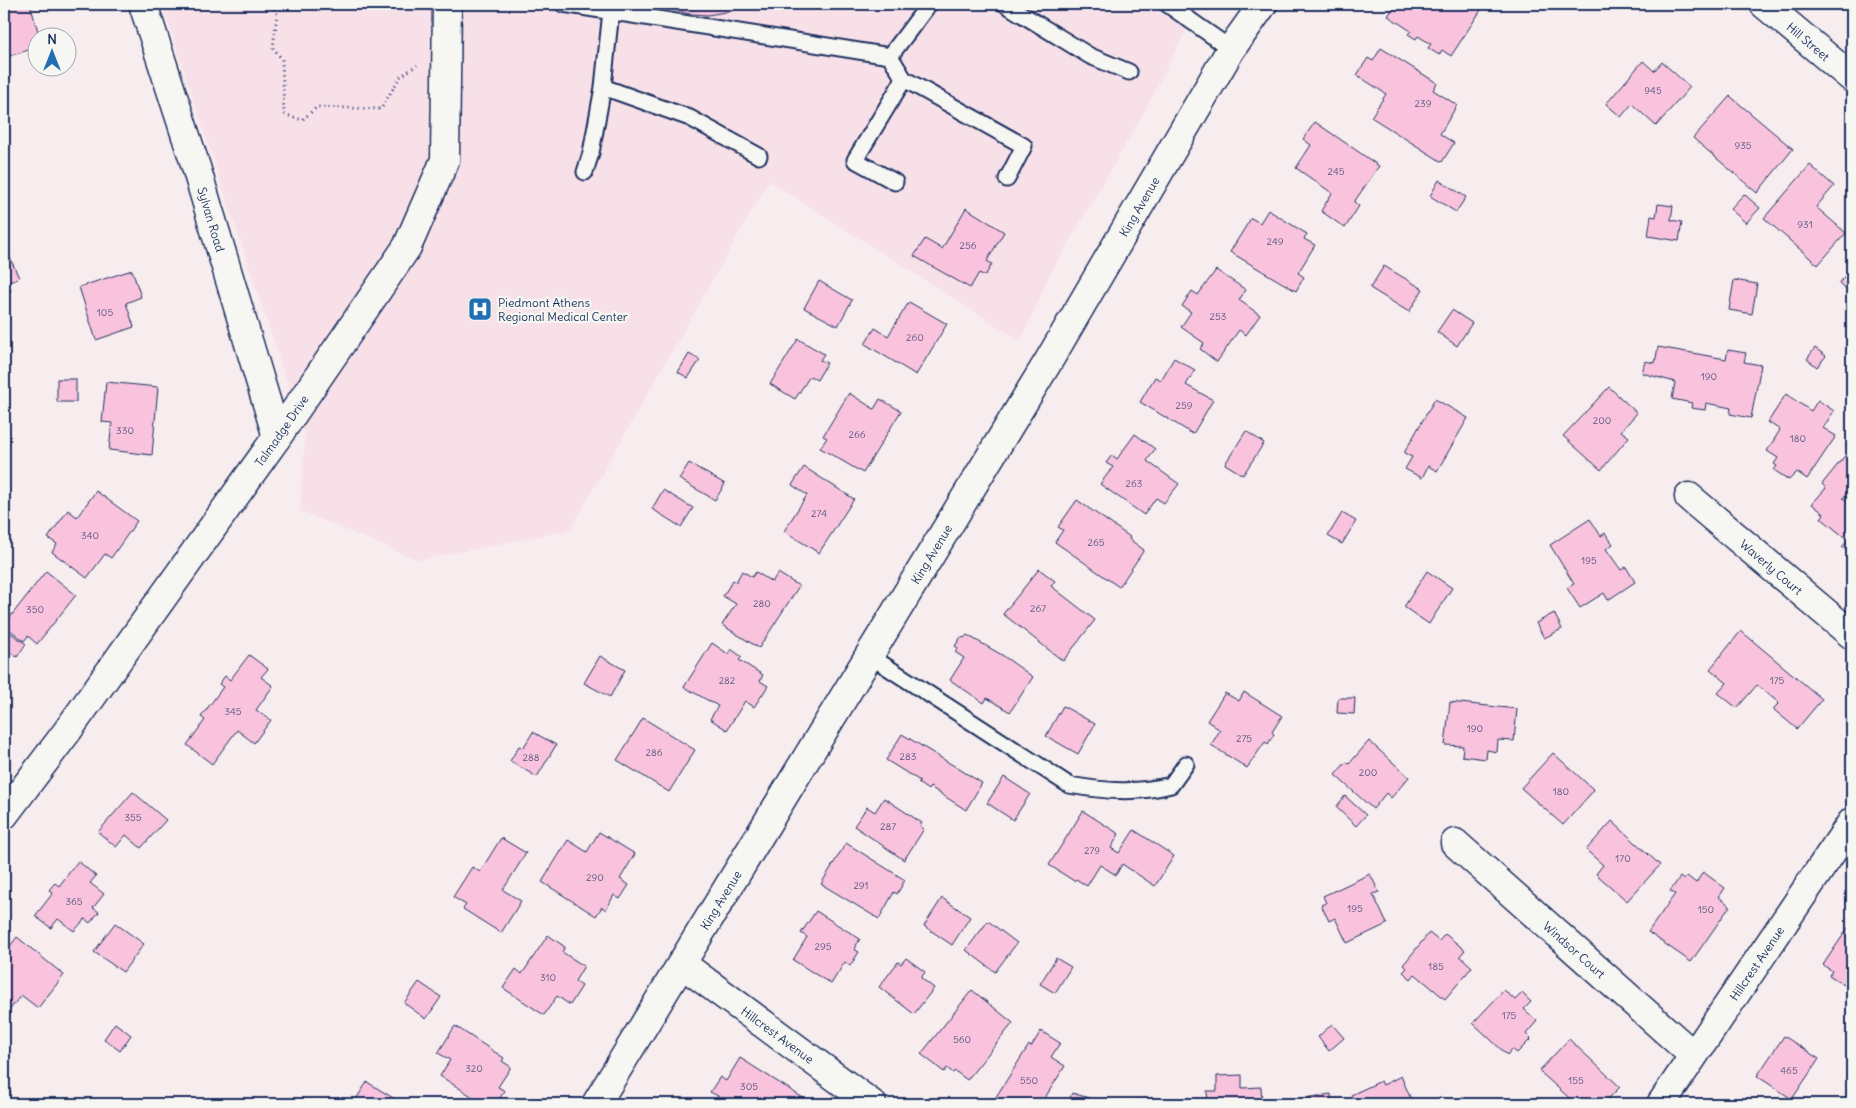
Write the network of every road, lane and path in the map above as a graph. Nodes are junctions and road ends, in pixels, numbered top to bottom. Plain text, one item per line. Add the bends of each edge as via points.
1 (143, 4) edge
2 (272, 4) edge
3 (447, 4) edge
4 (563, 4) edge
5 (929, 4) edge
6 (1005, 4) edge
7 (1167, 4) edge
8 (1262, 4) edge
9 (1764, 4) edge
10 (611, 12) junction
11 (447, 45) junction
12 (1231, 49) junction
13 (890, 56) junction
14 (1129, 72) dead end
15 (1852, 78) edge
16 (904, 80) junction
17 (603, 86) junction
18 (759, 156) dead end
19 (585, 172) dead end
20 (1007, 179) dead end
21 (895, 182) dead end
22 (277, 437) junction
23 (1690, 497) dead end
24 (1852, 635) edge
25 (870, 656) junction
26 (1186, 764) dead end
27 (4, 814) edge
28 (1852, 822) edge
29 (1455, 843) dead end
30 (682, 964) junction
31 (1693, 1055) junction
32 (596, 1104) edge
33 (872, 1104) edge
34 (1661, 1104) edge

1 - 22 street, Sylvan Road
2 - 11 path via 277,14 273,48 282,59 284,114 302,120 316,107 381,109 400,77
3 - 11 street, Talmadge Drive
4 - 10 lane
5 - 13 lane
6 - 14 lane via 1090,56
7 - 12 lane
8 - 12 street, King Avenue
9 - 15 street, Hill Street
10 - 13 lane
10 - 17 lane
11 - 22 street, Talmadge Drive via 445,160 406,247
12 - 25 street, King Avenue via 1048,362
13 - 16 lane
16 - 20 lane via 1024,146
16 - 21 lane via 855,160
17 - 18 lane via 690,118
17 - 19 lane
22 - 27 street, Talmadge Drive via 66,733
23 - 24 street, Waverly Court
25 - 26 lane via 1069,785 1146,791 1171,785
25 - 30 street, King Avenue
28 - 31 street, Hillcrest Avenue
29 - 31 street, Windsor Court
30 - 32 street, King Avenue
30 - 33 street, Hillcrest Avenue
31 - 34 street, Hillcrest Avenue

